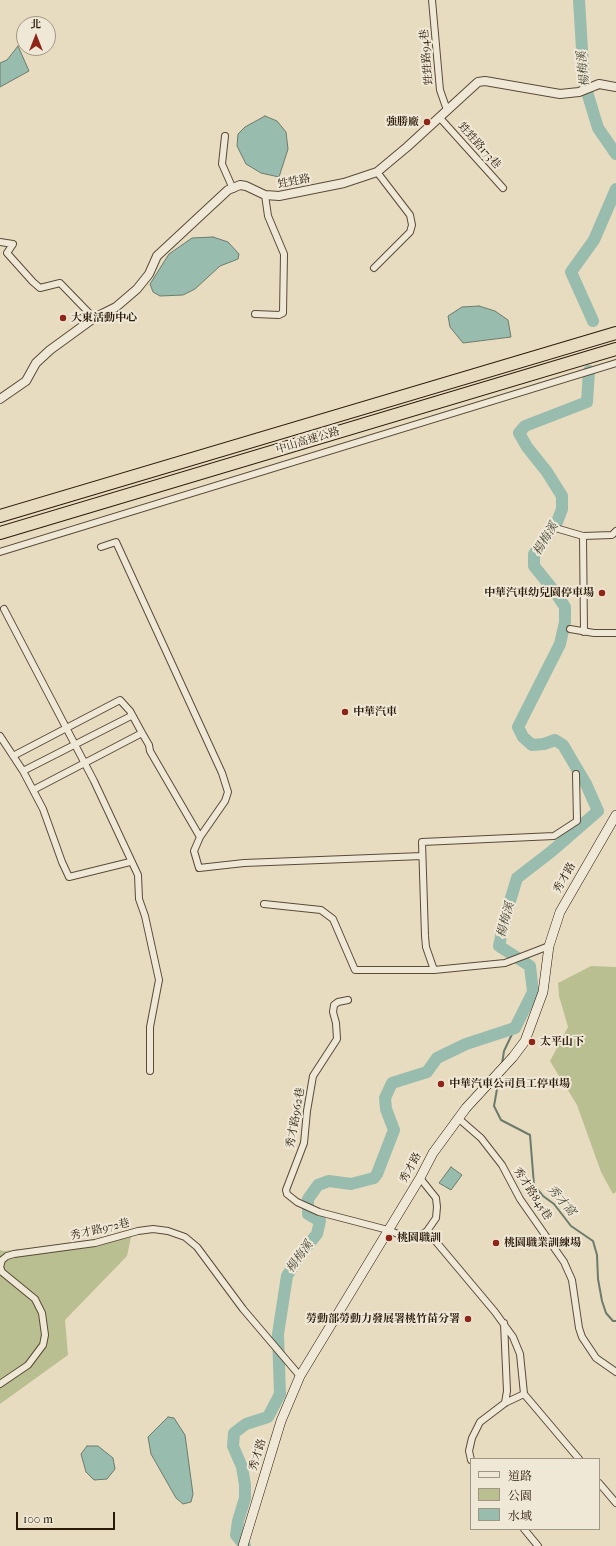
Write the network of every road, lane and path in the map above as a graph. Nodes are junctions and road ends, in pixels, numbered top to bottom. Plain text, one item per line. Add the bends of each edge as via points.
1 (432, 0) edge
2 (616, 88) edge
3 (447, 110) junction
4 (440, 118) junction
5 (225, 136) dead end
6 (377, 172) junction
7 (503, 188) dead end
8 (233, 189) junction
9 (265, 196) junction
10 (0, 242) edge
11 (374, 268) dead end
12 (255, 314) dead end
13 (94, 318) junction
14 (616, 333) edge
15 (616, 349) edge
16 (614, 364) edge
17 (0, 398) edge
18 (0, 516) edge
19 (552, 528) dead end
20 (616, 531) edge
21 (0, 533) edge
22 (583, 536) junction
23 (101, 548) dead end
24 (0, 552) edge
25 (4, 609) dead end
26 (570, 629) dead end
27 (584, 632) junction
28 (616, 633) edge
29 (131, 716) junction
30 (65, 727) junction
31 (142, 733) junction
32 (0, 736) edge
33 (74, 744) junction
34 (12, 756) junction
35 (84, 763) junction
36 (23, 771) junction
37 (576, 774) dead end
38 (33, 790) junction
39 (616, 815) edge
40 (200, 838) junction
41 (422, 856) junction
42 (130, 862) junction
43 (264, 904) dead end
44 (549, 946) junction
45 (434, 970) junction
46 (348, 1000) dead end
47 (150, 1071) dead end
48 (458, 1118) junction
49 (420, 1178) junction
50 (388, 1230) junction
51 (427, 1231) junction
52 (504, 1323) junction
53 (616, 1372) edge
54 (300, 1376) junction
55 (0, 1384) edge
56 (524, 1394) junction
57 (505, 1403) junction
58 (471, 1458) edge
59 (578, 1458) edge
60 (600, 1484) edge
61 (616, 1503) edge
62 (525, 1530) edge
63 (243, 1546) edge
64 (538, 1546) edge

1 - 3 street, 甡甡路94巷 via 440,90
2 - 3 street, 甡甡路 via 604,84 578,92 560,94 485,81 478,82
3 - 4 street, 甡甡路
4 - 6 street, 甡甡路
4 - 7 street, 甡甡路173巷
5 - 8 street via 222,164
6 - 9 street, 甡甡路 via 344,184
6 - 11 street via 410,215 412,225 410,232
8 - 9 street, 甡甡路 via 246,186
8 - 13 street via 224,193 200,219 157,256 149,274 137,289 116,307
9 - 12 street via 268,216 284,254 282,313
10 - 13 street via 13,244 7,253 40,288 60,283
13 - 17 street via 50,350 36,363 26,381
14 - 18 highway, 中山高速公路
15 - 21 highway, 中山高速公路
16 - 24 street
19 - 22 street
20 - 22 street via 612,535
22 - 27 street
23 - 40 street via 116,542 222,773 228,792 225,801
25 - 30 street
26 - 27 street
27 - 28 street
29 - 30 street via 120,700
29 - 31 street
29 - 33 street
30 - 33 street
30 - 34 street
31 - 35 street
31 - 40 street
32 - 34 street
33 - 35 street
33 - 36 street
34 - 36 street
35 - 38 street
35 - 42 street
36 - 38 street
37 - 41 street via 577,820 554,836 422,842
38 - 42 street via 70,877
39 - 44 main road, 秀才路 via 560,912
40 - 41 street via 194,851 199,868 244,863
41 - 45 street via 424,936
42 - 47 street via 138,875 139,899 159,980 150,1027
43 - 45 street via 321,910 333,919 355,970
44 - 45 street via 505,963
44 - 48 main road, 秀才路 via 543,992 525,1041
46 - 50 street, 秀才路962巷 via 334,1005 336,1043 323,1058 313,1076 304,1143 286,1190 297,1202 318,1212
48 - 49 main road, 秀才路 via 433,1152
48 - 53 street, 秀才路845巷 via 481,1138 502,1165 520,1199 564,1262 572,1280 582,1337 596,1358
49 - 50 main road, 秀才路
49 - 51 street via 436,1198 436,1218
50 - 51 street, 秀才路962巷 via 410,1236 421,1235
50 - 54 main road, 秀才路
51 - 52 street
52 - 56 street via 520,1354
52 - 57 street
54 - 55 street, 秀才路972巷 via 243,1309 197,1247 185,1237 153,1229 95,1243 14,1254 2,1260 2,1272 35,1299 42,1313 45,1335 43,1345 28,1365
54 - 63 main road, 秀才路 via 281,1421
56 - 57 street
56 - 59 street
57 - 58 street via 480,1422 472,1438 469,1451
60 - 61 street
62 - 64 street

